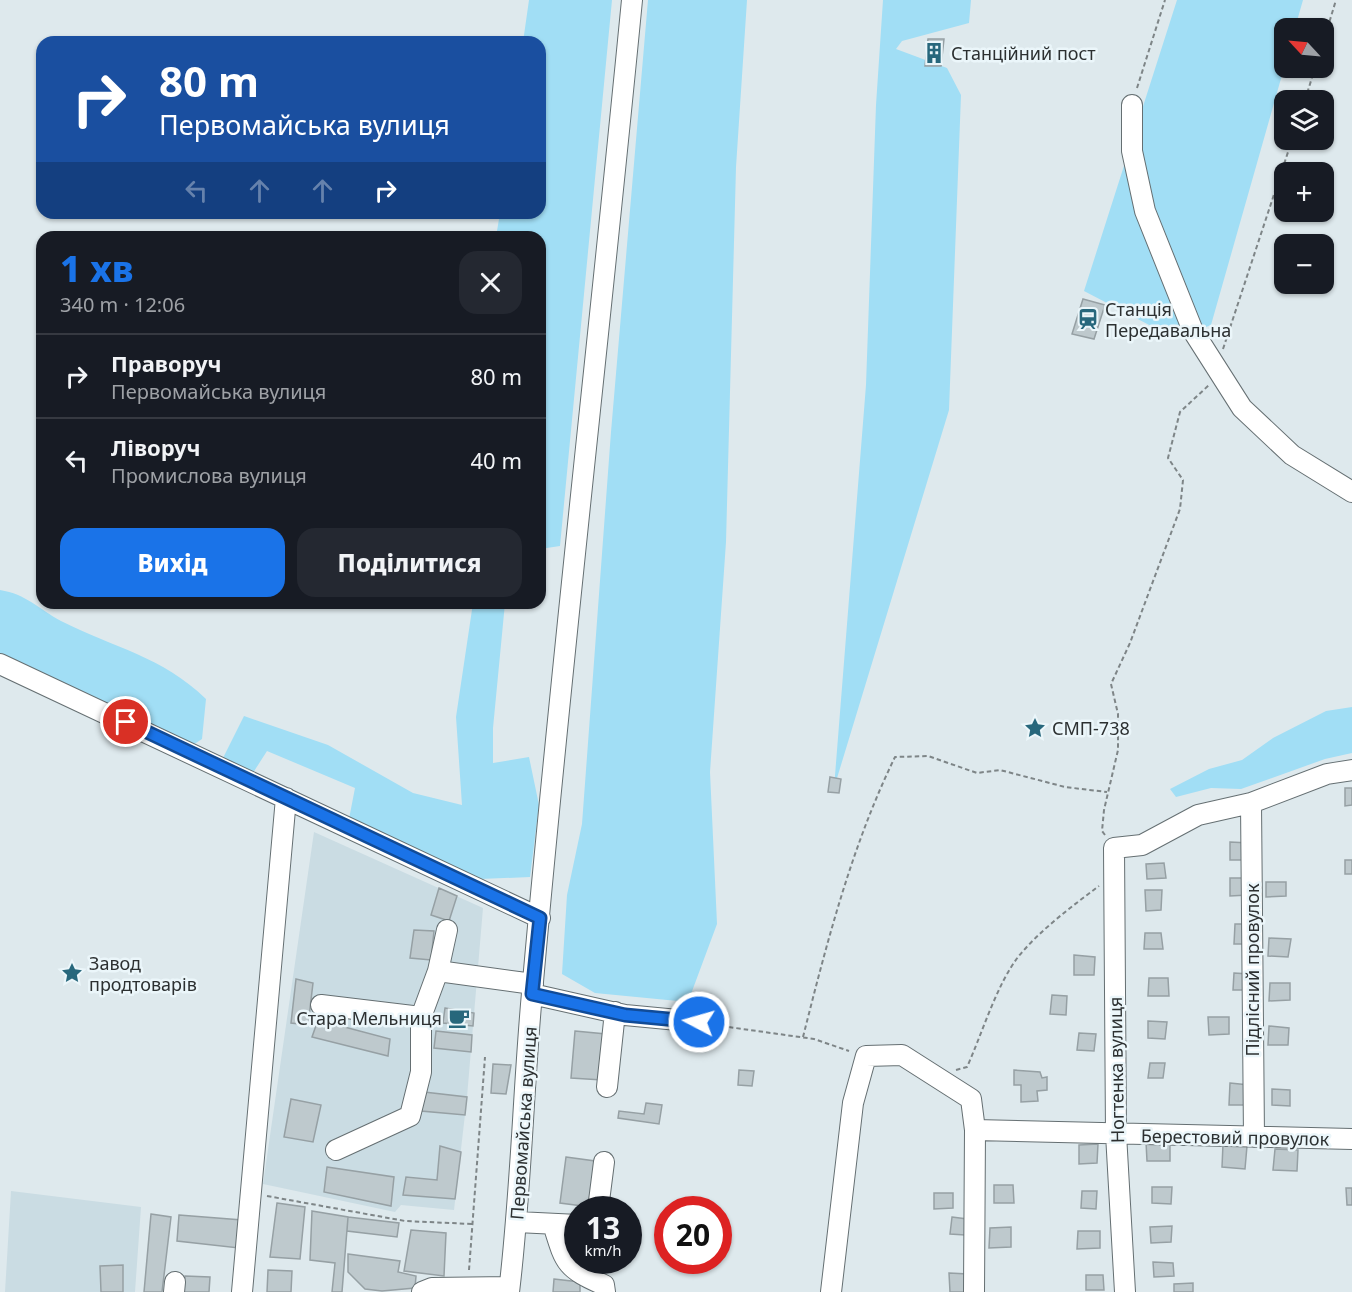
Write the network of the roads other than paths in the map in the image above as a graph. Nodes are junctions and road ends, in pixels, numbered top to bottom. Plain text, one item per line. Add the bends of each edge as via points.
1 (632, 0) edge
2 (1132, 105) road end
3 (1352, 492) edge
4 (0, 664) edge
5 (1352, 770) edge
6 (286, 798) junction
7 (1251, 803) junction
8 (540, 918) junction
9 (447, 930) dead end
10 (438, 971) junction
11 (532, 989) junction
12 (321, 1005) dead end
13 (615, 1012) junction
14 (421, 1017) junction
15 (699, 1022) road end
16 (607, 1087) dead end
17 (975, 1130) junction
18 (1116, 1134) junction
19 (1254, 1137) junction
20 (1352, 1139) edge
21 (336, 1150) dead end
22 (604, 1162) dead end
23 (600, 1196) edge
24 (517, 1222) junction
25 (553, 1224) junction
26 (564, 1224) edge
27 (585, 1284) edge
28 (509, 1290) edge
29 (242, 1292) edge
30 (422, 1292) edge
31 (604, 1292) edge
32 (831, 1292) edge
33 (974, 1292) edge
34 (1125, 1292) edge

1 - 8 street, Первомайська вулиця
2 - 3 street via 1132,151 1145,211 1193,331 1242,408 1292,456
4 - 6 street
5 - 7 street via 1327,774
6 - 8 street
6 - 29 street
7 - 18 street, Ногтенка вулиця via 1198,815 1142,845 1114,848
7 - 19 street, Підлісний провулок
8 - 11 street, Первомайська вулиця
9 - 10 street
10 - 11 street
10 - 14 street
11 - 13 street
11 - 24 street, Первомайська вулиця
12 - 14 street
13 - 15 street
13 - 16 street
14 - 21 street via 421,1072 410,1116
17 - 18 street, Берестовий провулок
17 - 32 street via 970,1099 902,1055 866,1056 853,1103
17 - 33 street
18 - 19 street, Берестовий провулок
18 - 34 street, Ногтенка вулиця
19 - 20 street, Берестовий провулок
22 - 23 street
24 - 25 street
24 - 28 street, Первомайська вулиця
25 - 26 street
25 - 27 street via 565,1261
27 - 31 street via 604,1285
28 - 30 street via 467,1287

